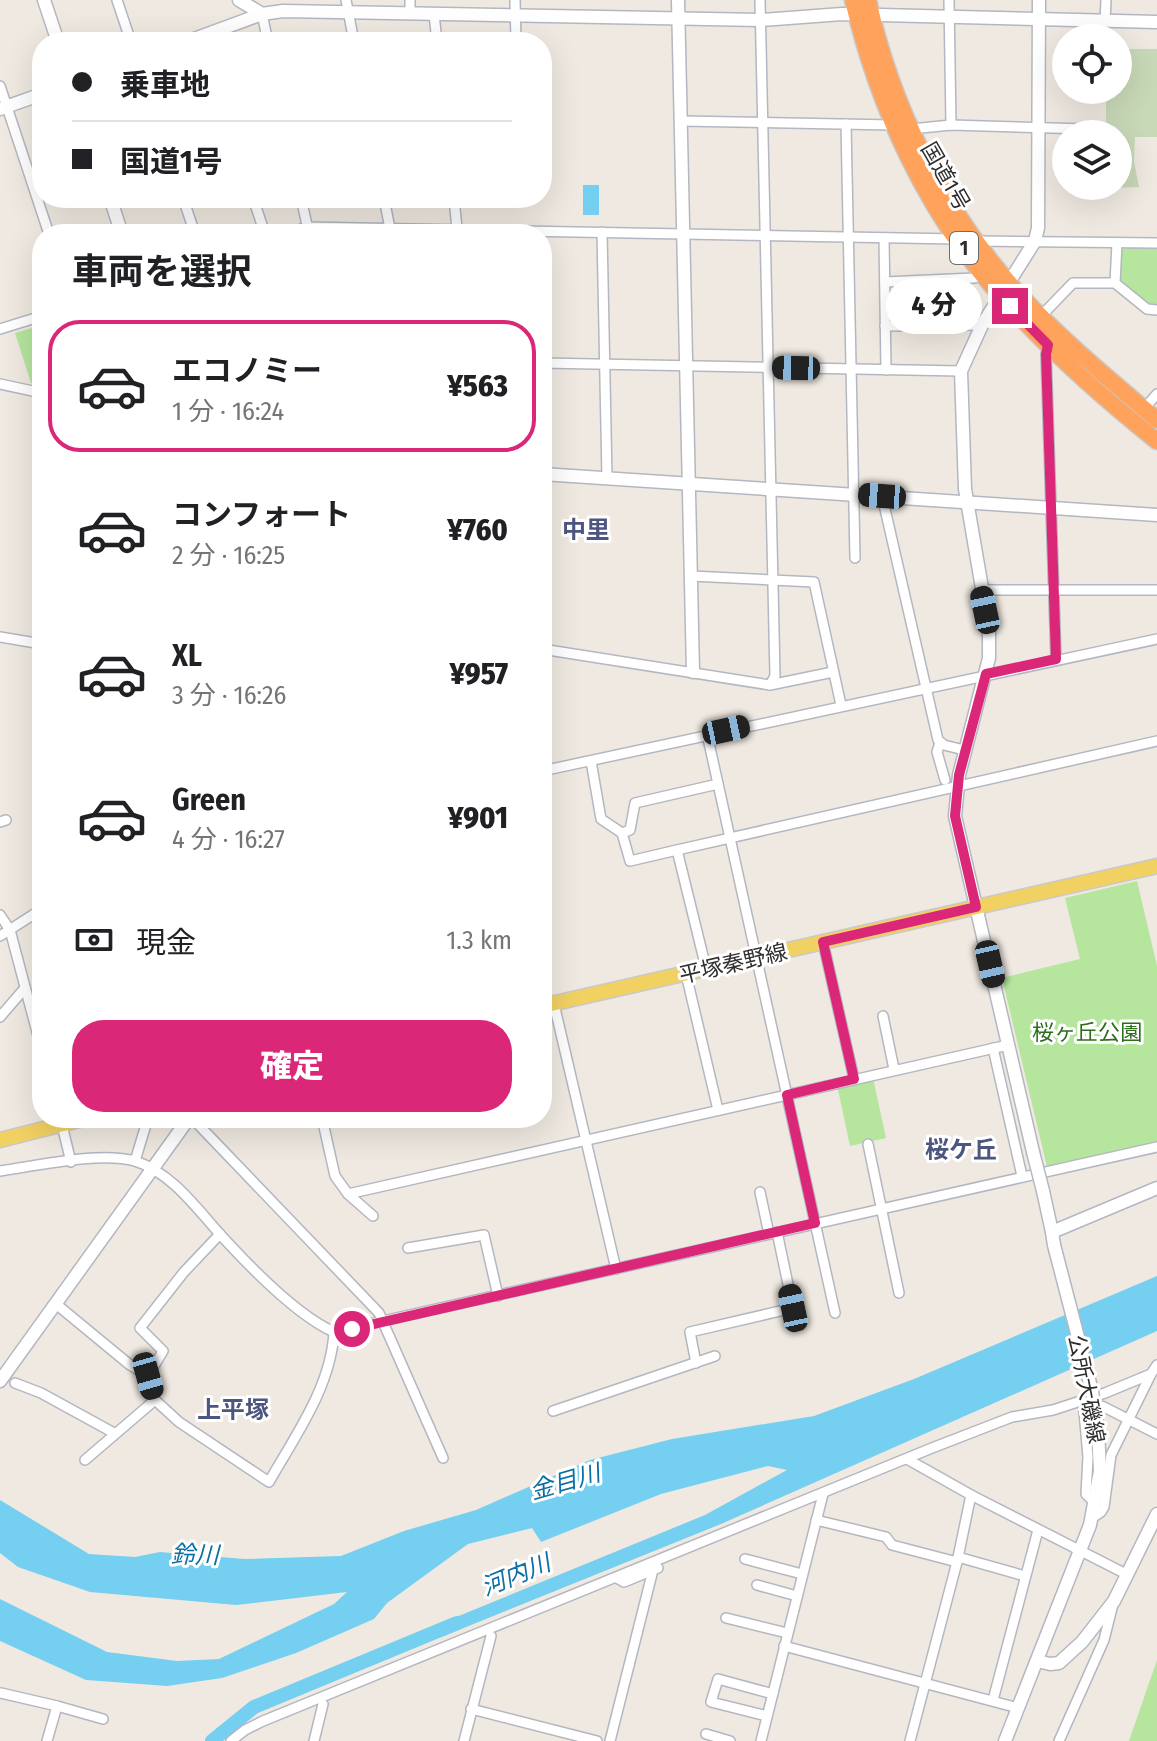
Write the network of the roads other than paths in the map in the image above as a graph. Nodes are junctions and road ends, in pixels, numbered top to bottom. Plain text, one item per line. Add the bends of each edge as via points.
1 (44, 0) edge
2 (117, 0) edge
3 (239, 0) edge
4 (410, 0) edge
5 (515, 0) edge
6 (678, 0) edge
7 (760, 0) edge
8 (949, 0) edge
9 (1039, 0) edge
10 (1106, 0) edge
11 (347, 6) edge
12 (862, 8) edge
13 (262, 14) junction
14 (410, 14) junction
15 (434, 14) junction
16 (515, 16) junction
17 (679, 19) junction
18 (949, 19) junction
19 (761, 20) junction
20 (1040, 20) junction
21 (1105, 21) junction
22 (1157, 22) edge
23 (55, 32) edge
24 (128, 32) edge
25 (213, 32) edge
26 (266, 32) edge
27 (352, 32) edge
28 (436, 32) edge
29 (516, 32) edge
30 (0, 86) edge
31 (32, 98) edge
32 (4, 108) edge
33 (681, 121) junction
34 (764, 122) junction
35 (846, 124) junction
36 (893, 125) junction
37 (951, 125) junction
38 (1038, 128) junction
39 (1052, 128) edge
40 (911, 129) junction
41 (32, 186) edge
42 (552, 232) edge
43 (602, 232) junction
44 (684, 234) junction
45 (766, 236) junction
46 (847, 238) junction
47 (884, 238) junction
48 (957, 239) junction
49 (977, 241) junction
50 (1035, 241) junction
51 (1117, 243) junction
52 (1157, 243) edge
53 (984, 275) junction
54 (885, 282) junction
55 (1115, 283) junction
56 (1004, 289) junction
57 (1157, 310) edge
58 (1041, 316) junction
59 (32, 319) edge
60 (982, 325) junction
61 (885, 326) junction
62 (0, 329) edge
63 (1048, 345) junction
64 (552, 363) edge
65 (605, 365) junction
66 (687, 366) junction
67 (769, 368) junction
68 (849, 369) junction
69 (886, 370) junction
70 (961, 371) junction
71 (0, 384) edge
72 (32, 391) edge
73 (1157, 394) edge
74 (1151, 414) edge
75 (1157, 441) edge
76 (552, 475) edge
77 (607, 478) junction
78 (690, 484) junction
79 (771, 489) junction
80 (853, 494) junction
81 (882, 496) junction
82 (967, 502) junction
83 (1051, 508) junction
84 (1157, 515) edge
85 (855, 558) dead end
86 (691, 576) junction
87 (774, 579) junction
88 (1053, 589) junction
89 (981, 590) junction
90 (1157, 590) edge
91 (0, 637) edge
92 (1157, 639) edge
93 (32, 642) edge
94 (552, 651) edge
95 (1056, 659) junction
96 (693, 672) junction
97 (833, 672) junction
98 (986, 674) junction
99 (770, 685) junction
100 (925, 687) junction
101 (841, 705) junction
102 (707, 734) junction
103 (1157, 741) edge
104 (940, 743) junction
105 (964, 750) junction
106 (591, 761) junction
107 (552, 769) edge
108 (951, 783) junction
109 (718, 784) junction
110 (622, 833) junction
111 (730, 838) junction
112 (677, 850) junction
113 (1157, 866) edge
114 (976, 907) junction
115 (0, 915) edge
116 (32, 916) edge
117 (10, 930) junction
118 (0, 936) edge
119 (823, 942) junction
120 (757, 957) junction
121 (706, 968) junction
122 (686, 974) junction
123 (25, 988) junction
124 (552, 1004) edge
125 (32, 1014) edge
126 (883, 1016) dead end
127 (0, 1017) edge
128 (552, 1019) edge
129 (1008, 1045) junction
130 (993, 1048) junction
131 (894, 1069) junction
132 (854, 1079) junction
133 (787, 1095) junction
134 (718, 1110) junction
135 (39, 1128) edge
136 (63, 1128) edge
137 (145, 1128) edge
138 (183, 1128) edge
139 (200, 1128) edge
140 (324, 1128) edge
141 (0, 1140) edge
142 (586, 1140) junction
143 (868, 1144) dead end
144 (1157, 1147) edge
145 (135, 1161) junction
146 (71, 1162) junction
147 (153, 1170) junction
148 (0, 1171) edge
149 (1022, 1176) junction
150 (1157, 1188) edge
151 (760, 1192) dead end
152 (348, 1194) junction
153 (881, 1208) junction
154 (373, 1216) dead end
155 (815, 1223) junction
156 (773, 1233) junction
157 (220, 1234) junction
158 (1053, 1238) junction
159 (408, 1248) dead end
160 (616, 1269) junction
161 (899, 1293) dead end
162 (498, 1296) junction
163 (56, 1304) junction
164 (835, 1313) dead end
165 (385, 1322) junction
166 (334, 1332) junction
167 (715, 1356) dead end
168 (696, 1363) junction
169 (1154, 1370) edge
170 (148, 1376) junction
171 (0, 1381) edge
172 (15, 1383) dead end
173 (155, 1400) junction
174 (1083, 1400) junction
175 (553, 1411) dead end
176 (1128, 1419) junction
177 (114, 1433) junction
178 (1157, 1434) edge
179 (443, 1458) dead end
180 (907, 1459) junction
181 (85, 1460) dead end
182 (823, 1494) junction
183 (971, 1495) junction
184 (1095, 1503) junction
185 (1157, 1514) edge
186 (1092, 1518) junction
187 (816, 1520) junction
188 (1153, 1528) edge
189 (1038, 1530) junction
190 (1081, 1550) junction
191 (758, 1551) dead end
192 (681, 1552) junction
193 (957, 1560) junction
194 (653, 1570) junction
195 (802, 1574) junction
196 (1128, 1575) junction
197 (1025, 1576) junction
198 (617, 1578) junction
199 (757, 1585) dead end
200 (797, 1596) junction
201 (1114, 1601) junction
202 (726, 1618) dead end
203 (510, 1621) junction
204 (787, 1633) junction
205 (491, 1636) junction
206 (457, 1643) junction
207 (784, 1646) junction
208 (1037, 1661) junction
209 (357, 1684) junction
210 (924, 1684) junction
211 (1, 1693) edge
212 (773, 1694) junction
213 (993, 1700) junction
214 (323, 1704) junction
215 (57, 1706) junction
216 (1018, 1708) junction
217 (471, 1709) junction
218 (281, 1715) junction
219 (767, 1716) junction
220 (103, 1719) dead end
221 (706, 1734) dead end
222 (47, 1741) edge
223 (231, 1741) edge
224 (314, 1741) edge
225 (464, 1741) edge
226 (597, 1741) edge
227 (610, 1741) edge
228 (730, 1741) edge
229 (761, 1741) edge
230 (910, 1741) edge
231 (1005, 1741) edge
232 (1059, 1741) edge

1 - 23 street
2 - 24 street
3 - 13 street
4 - 14 street
5 - 16 street
6 - 17 street
7 - 19 street
8 - 18 street
9 - 20 street
10 - 21 street
11 - 13 street
11 - 14 street
11 - 27 street
12 - 18 street
12 - 19 street
12 - 36 highway, 国道1号 / 1 via 870,62
12 - 40 highway, 国道1号 / 1
13 - 25 street
13 - 26 street
14 - 15 street
15 - 16 street
15 - 28 street
16 - 17 street
16 - 29 street
17 - 19 street
17 - 33 street
18 - 20 street
18 - 37 street
19 - 34 street
20 - 21 street
20 - 38 street
21 - 22 street
30 - 32 street
31 - 32 street
32 - 41 street
33 - 34 street
33 - 44 street
34 - 35 street
34 - 45 street
35 - 36 street
35 - 46 street
36 - 48 highway, 国道1号 / 1
37 - 38 street
37 - 40 street
38 - 39 street
38 - 50 street
40 - 49 highway, 国道1号 / 1
42 - 43 street
43 - 44 street
43 - 65 street
44 - 45 street
44 - 66 street
45 - 46 street
45 - 67 street
46 - 47 street
46 - 68 street
47 - 48 street
47 - 54 street
48 - 53 highway, 国道1号 / 1
49 - 50 street
49 - 56 highway, 国道1号 / 1
50 - 51 street
50 - 56 street
51 - 52 street
51 - 55 street
53 - 54 street
53 - 56 highway, 国道1号 / 1
54 - 61 street
55 - 57 street via 1147,309
55 - 58 street via 1073,283
56 - 58 highway, 国道1号 / 1
56 - 60 street
56 - 63 highway, 国道1号 / 1
58 - 74 highway, 国道1号 / 1
59 - 62 street
60 - 61 street
60 - 70 street
61 - 69 street
63 - 75 highway, 国道1号 / 1
63 - 83 street
64 - 65 street
65 - 66 street
65 - 77 street
66 - 67 street
66 - 78 street
67 - 68 street
67 - 79 street
68 - 69 street
68 - 80 street
69 - 70 street
70 - 82 street, 公所大磯線
71 - 72 street
73 - 74 street
76 - 77 street
77 - 78 street
78 - 79 street
78 - 86 street
79 - 80 street
79 - 87 street
80 - 81 street
80 - 85 street
81 - 82 street
81 - 100 street
82 - 83 street
82 - 89 street, 公所大磯線
83 - 84 street
83 - 88 street
86 - 87 street
86 - 96 street
87 - 97 street via 814,582
87 - 99 street via 775,676
88 - 89 street
88 - 90 street
88 - 95 street
89 - 98 street, 公所大磯線 via 989,629
91 - 93 street
92 - 95 street
94 - 96 street
95 - 98 street
96 - 99 street
97 - 99 street
97 - 101 street
98 - 100 street
98 - 105 street, 公所大磯線
100 - 101 street
100 - 104 street
101 - 102 street
102 - 106 street
102 - 109 street
103 - 108 street
104 - 105 street
104 - 108 street via 937,752
105 - 108 street, 公所大磯線
106 - 107 street
106 - 110 street via 601,819
108 - 111 street
108 - 114 street, 公所大磯線
109 - 110 street via 635,803 630,830
109 - 111 street
110 - 112 street via 630,861
111 - 112 street
111 - 120 street
112 - 121 street
113 - 114 main road, 平塚秦野線
114 - 119 main road, 平塚秦野線
114 - 129 street, 公所大磯線
115 - 117 street
116 - 117 street
117 - 118 street
117 - 123 street
119 - 120 main road, 平塚秦野線
119 - 132 street
120 - 121 main road, 平塚秦野線
120 - 133 street
121 - 122 main road, 平塚秦野線
122 - 124 main road, 平塚秦野線
122 - 134 street
123 - 125 street
123 - 127 street
126 - 131 street
128 - 142 street
129 - 130 street
129 - 158 street, 公所大磯線, bridge
130 - 131 street
130 - 149 street
131 - 132 street
132 - 133 street
133 - 134 street
133 - 155 street
134 - 142 street
135 - 141 main road
136 - 146 street
137 - 145 street
138 - 147 street
139 - 165 street
140 - 152 street via 335,1176
142 - 152 street
142 - 160 street
143 - 153 street
144 - 149 street
145 - 146 street
145 - 147 street
146 - 148 street
147 - 157 street via 188,1197
147 - 163 street
149 - 153 street
150 - 158 street
151 - 156 street
152 - 154 street
153 - 155 street
153 - 161 street
155 - 156 street
155 - 164 street
156 - 160 street
156 - 168 street via 793,1308 690,1332
157 - 166 street via 282,1296
157 - 170 street via 140,1328 163,1351
158 - 184 street, 公所大磯線, bridge via 1092,1391 1100,1471
159 - 162 street via 484,1235
160 - 162 street
162 - 165 street
163 - 170 street
163 - 171 street
165 - 166 street
165 - 179 street
166 - 173 street via 329,1366 310,1410 269,1482
167 - 168 street
168 - 175 street
169 - 174 street
169 - 176 street
170 - 173 street
172 - 177 street
173 - 177 street
174 - 176 street
174 - 180 street via 1012,1417
174 - 184 street via 1086,1494
176 - 178 street
176 - 186 street via 1111,1455 1104,1507
177 - 181 street
180 - 182 street
180 - 183 street
182 - 187 street
182 - 192 street
183 - 189 street
183 - 193 street
184 - 186 street, 公所大磯線
185 - 188 street
186 - 190 street, 公所大磯線
187 - 193 street
187 - 195 street
188 - 196 street
189 - 190 street
189 - 197 street
190 - 196 street
190 - 208 street, 公所大磯線
191 - 195 street via 750,1561
192 - 194 street
192 - 198 street
193 - 197 street
193 - 210 street
194 - 198 street via 624,1582
194 - 227 street
195 - 200 street
196 - 201 street
197 - 213 street
198 - 203 street
199 - 200 street
200 - 204 street
201 - 208 street via 1067,1658 1050,1664
201 - 232 street via 1104,1640
202 - 204 street
203 - 205 street
203 - 206 street
204 - 207 street
205 - 206 street via 464,1646
205 - 217 street
206 - 209 street
207 - 210 street
207 - 212 street
208 - 216 street, 公所大磯線
209 - 214 street
209 - 218 street
210 - 213 street
210 - 230 street
211 - 215 street
212 - 219 street
212 - 219 street via 718,1679 711,1702
213 - 216 street
214 - 218 street
214 - 224 street
215 - 220 street
215 - 222 street
216 - 231 street, 公所大磯線
217 - 225 street
217 - 226 street
218 - 223 street
219 - 229 street
221 - 228 street

